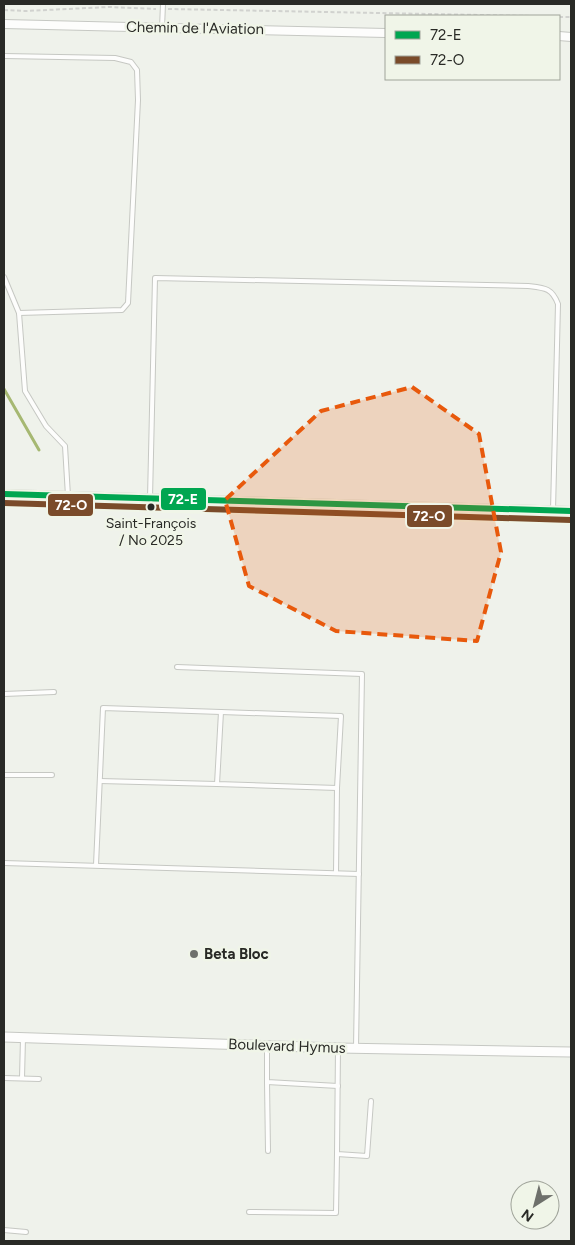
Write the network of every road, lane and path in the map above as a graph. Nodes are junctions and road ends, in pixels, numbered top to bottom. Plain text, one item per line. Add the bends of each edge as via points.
1 (163, 4) edge
2 (155, 9) dead end
3 (174, 9) dead end
4 (4, 10) edge
5 (483, 15) edge
6 (4, 24) edge
7 (162, 28) junction
8 (385, 33) edge
9 (4, 56) edge
10 (4, 277) edge
11 (19, 313) junction
12 (4, 494) edge
13 (68, 496) junction
14 (150, 498) junction
15 (553, 510) junction
16 (571, 511) edge
17 (177, 667) dead end
18 (54, 692) dead end
19 (4, 694) edge
20 (221, 712) junction
21 (4, 775) edge
22 (52, 775) dead end
23 (100, 781) junction
24 (217, 784) junction
25 (337, 788) junction
26 (4, 864) edge
27 (96, 865) junction
28 (336, 873) junction
29 (359, 874) junction
30 (4, 1037) edge
31 (23, 1038) junction
32 (267, 1046) junction
33 (338, 1048) junction
34 (356, 1048) junction
35 (571, 1052) edge
36 (4, 1078) edge
37 (22, 1078) junction
38 (39, 1079) dead end
39 (267, 1082) junction
40 (338, 1086) junction
41 (371, 1101) dead end
42 (268, 1151) dead end
43 (337, 1154) junction
44 (248, 1212) dead end
45 (4, 1230) edge
46 (26, 1232) dead end

1 - 7 lane
2 - 4 path, Chemin de l'Aviation
3 - 5 path, Chemin de l'Aviation
6 - 7 street, Chemin de l'Aviation
7 - 8 street, Chemin de l'Aviation
9 - 11 lane via 114,58 131,62 137,70 128,303 122,310
10 - 11 lane
11 - 13 lane via 25,392 46,426 65,446
12 - 13 street
13 - 14 street
14 - 15 street
14 - 15 lane via 155,278 528,286 546,289 554,294 558,304
15 - 16 street
17 - 29 lane via 362,674
18 - 19 lane
20 - 23 lane via 103,708
20 - 24 lane
20 - 25 lane via 341,716
21 - 22 lane
23 - 24 lane
23 - 27 lane
24 - 25 lane
25 - 28 lane
26 - 27 lane
27 - 28 lane
28 - 29 lane
29 - 34 lane
30 - 31 street, Boulevard Hymus
31 - 32 street, Boulevard Hymus
31 - 37 lane
32 - 33 street, Boulevard Hymus
32 - 39 lane
33 - 34 street, Boulevard Hymus
33 - 40 lane
34 - 35 street, Boulevard Hymus
36 - 37 lane
37 - 38 lane
39 - 40 lane
39 - 42 lane
40 - 43 lane
41 - 43 lane via 367,1156
43 - 44 lane via 336,1213
45 - 46 lane

